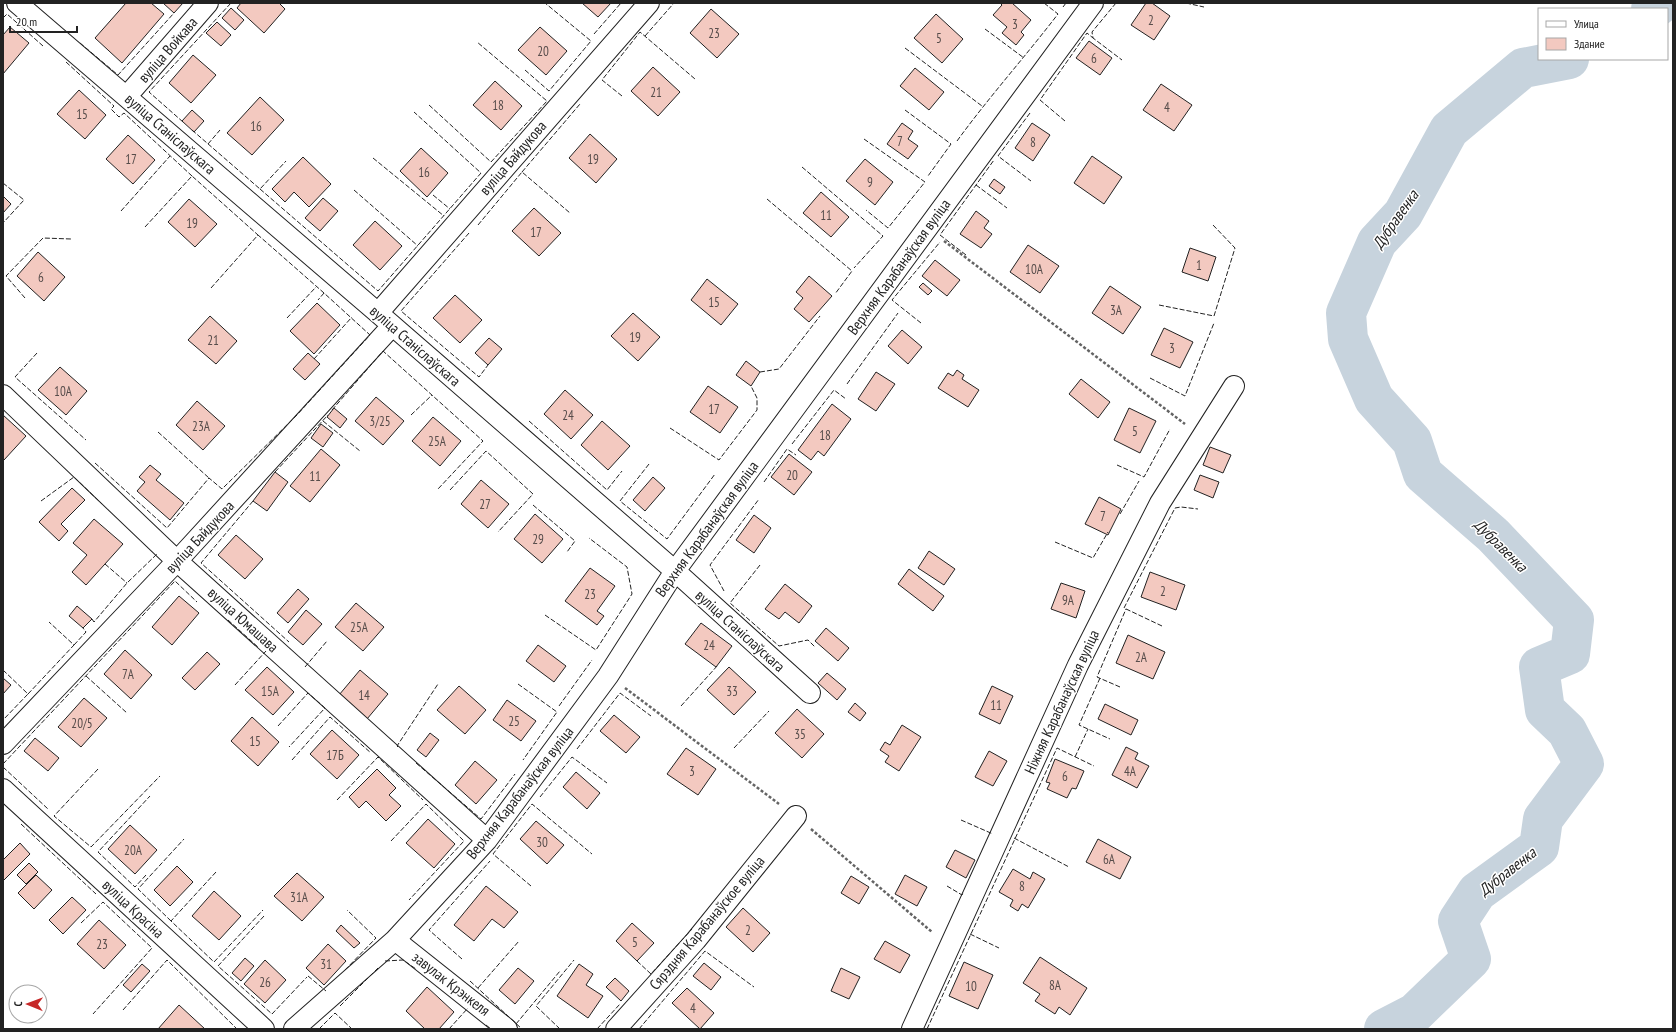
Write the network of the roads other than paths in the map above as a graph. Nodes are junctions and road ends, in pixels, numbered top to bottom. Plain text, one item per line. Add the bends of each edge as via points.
1 (17, 3) edge
2 (208, 3) edge
3 (649, 3) edge
4 (1093, 3) edge
5 (127, 96) junction
6 (378, 313) junction
7 (392, 326) junction
8 (1234, 386) dead end
9 (3, 395) edge
10 (178, 562) junction
11 (675, 571) junction
12 (810, 694) dead end
13 (3, 744) edge
14 (3, 790) edge
15 (796, 816) dead end
16 (488, 840) junction
17 (395, 940) junction
18 (264, 1029) edge
19 (294, 1029) edge
20 (507, 1029) edge
21 (616, 1029) edge
22 (912, 1029) edge

1 - 5 street, вуліца Станіслаўскага
2 - 5 street, вуліца Войкава
3 - 6 street, вуліца Байдукова
4 - 11 street, Верхняя Карабанаўская вуліца
5 - 6 street, вуліца Станіслаўскага
6 - 7 street, вуліца Станіслаўскага
7 - 10 street, вуліца Байдукова
7 - 11 street, вуліца Станіслаўскага
8 - 22 street, Ніжняя Карабанаўская вуліца via 1160,503 1078,665
9 - 10 street, вуліца Юмашава
10 - 13 street, вуліца Байдукова
10 - 16 street, вуліца Юмашава
11 - 12 street, вуліца Станіслаўскага
11 - 16 street, Верхняя Карабанаўская вуліца via 608,676
14 - 18 street, вуліца Красіна
15 - 21 street, Сярэдняя Карабанаўское вуліца via 696,940
16 - 17 street, Верхняя Карабанаўская вуліца
17 - 19 street, Верхняя Карабанаўская вуліца
17 - 20 street, завулак Крэнкеля

